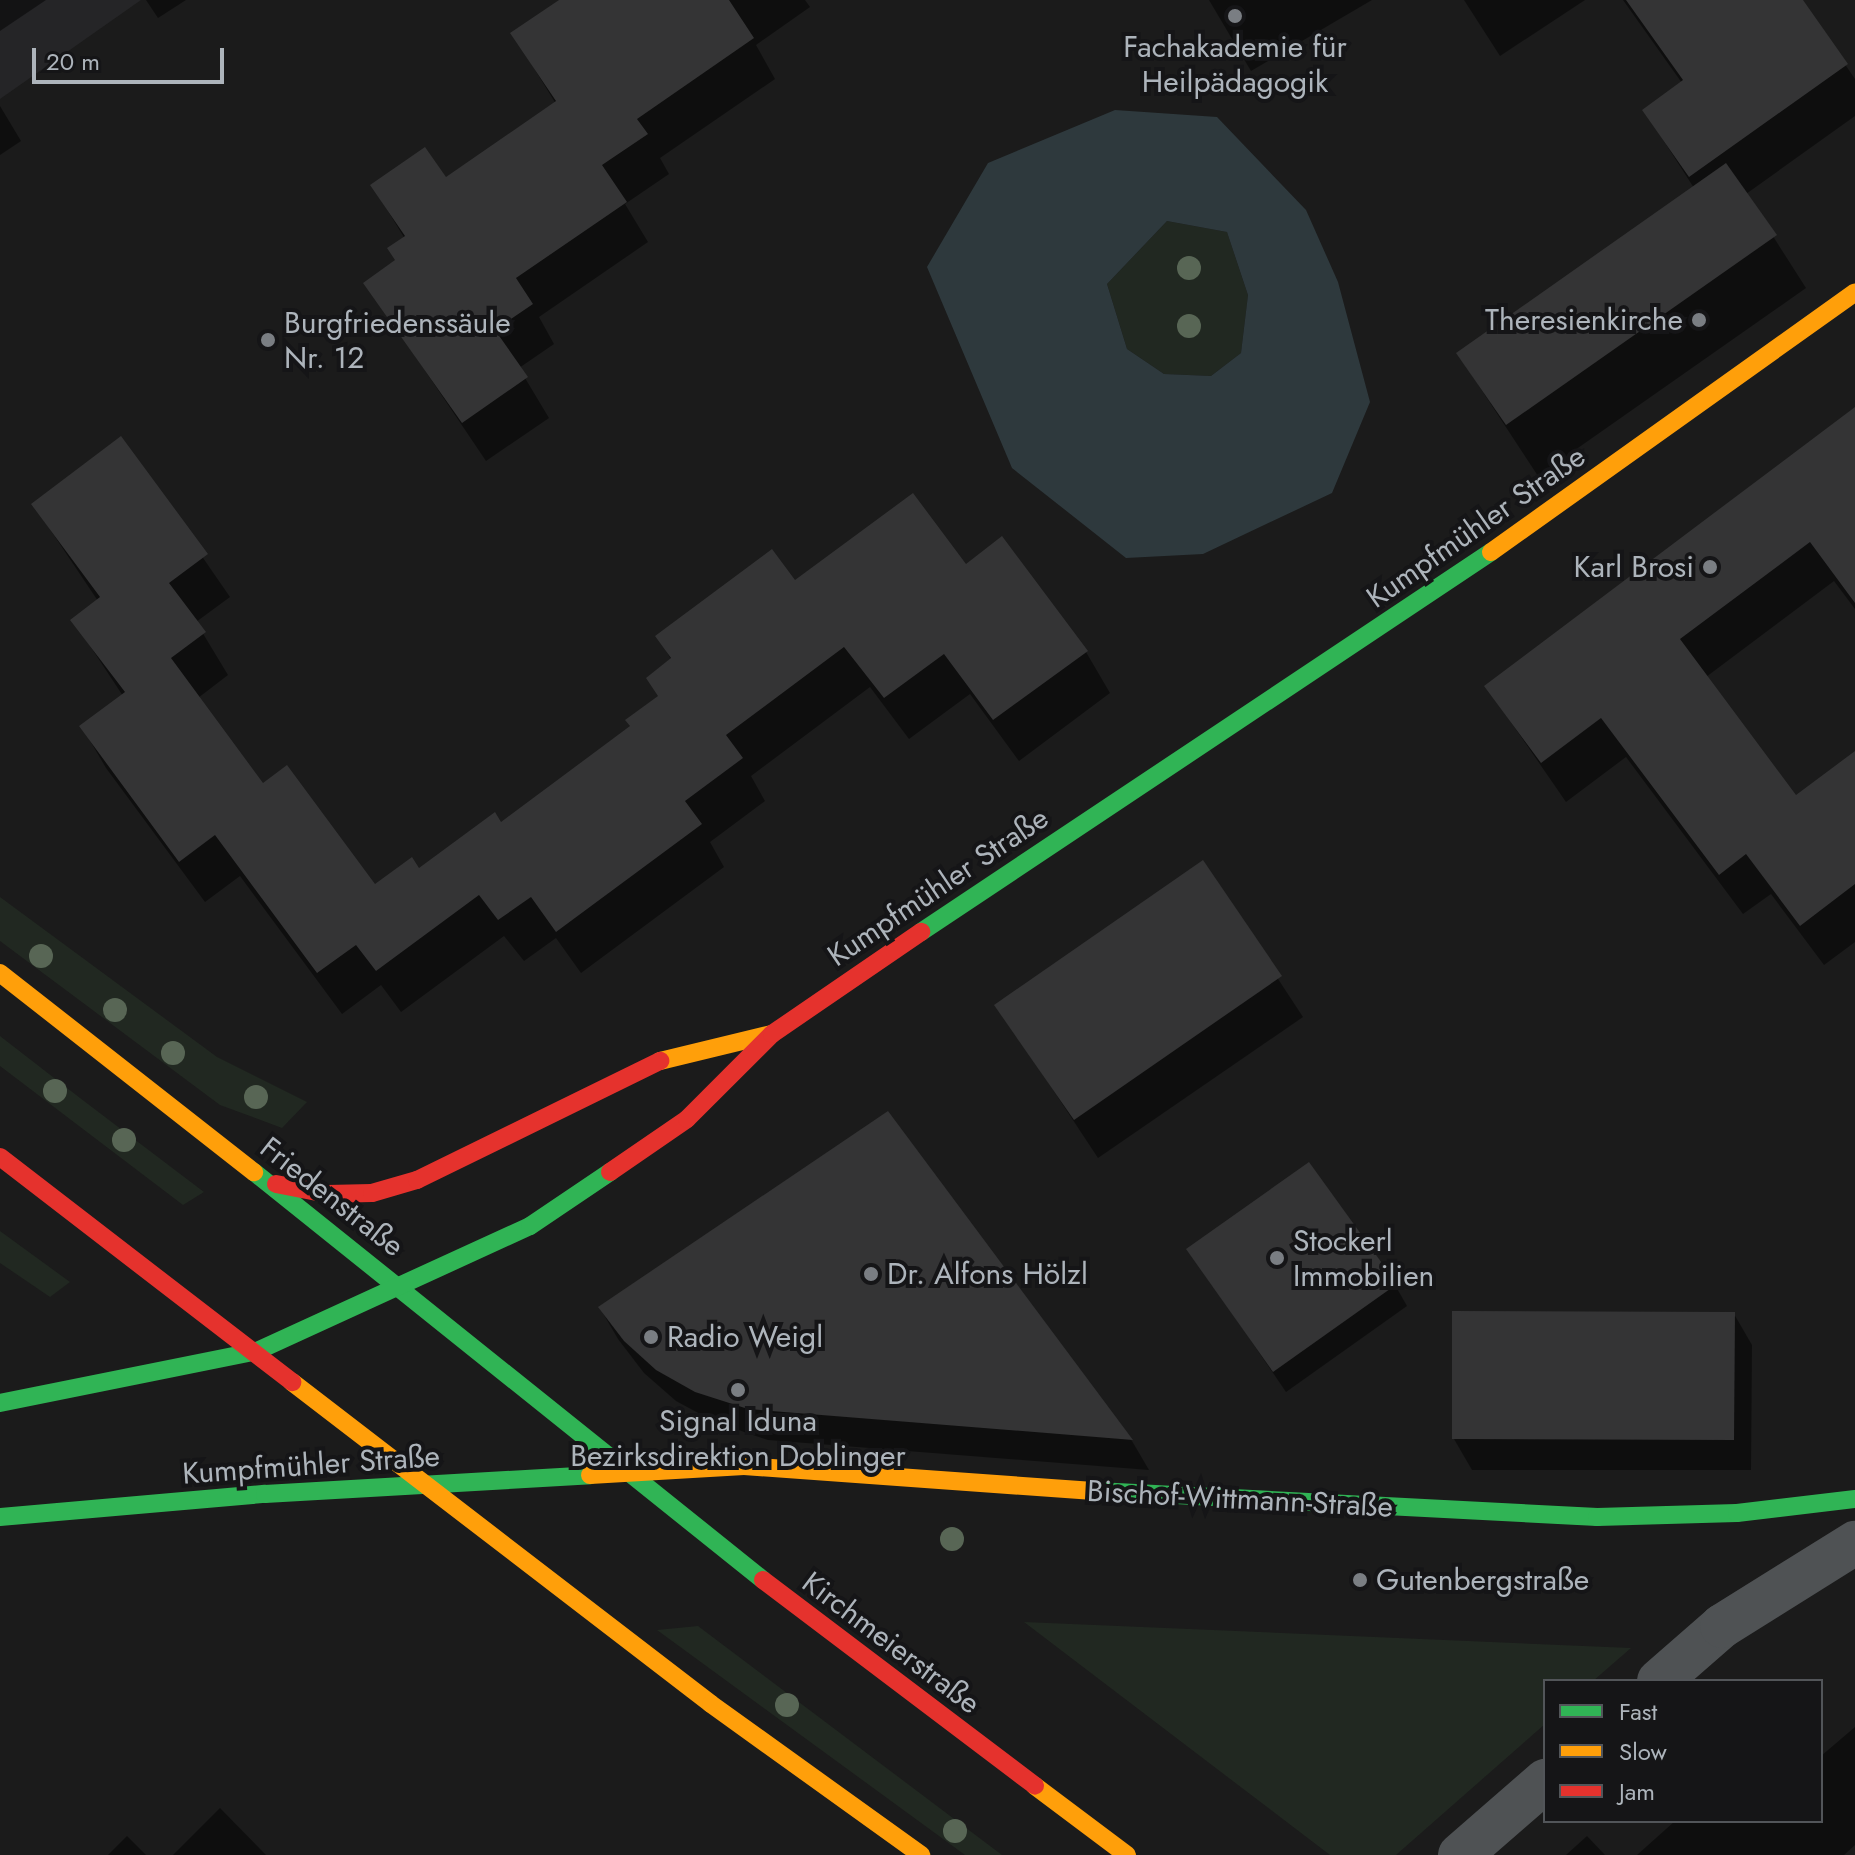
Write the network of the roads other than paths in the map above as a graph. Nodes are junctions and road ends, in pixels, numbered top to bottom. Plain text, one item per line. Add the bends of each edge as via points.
1 (1855, 292) edge
2 (0, 973) edge
3 (772, 1034) junction
4 (0, 1157) edge
5 (270, 1183) junction
6 (403, 1288) junction
7 (257, 1351) junction
8 (0, 1403) edge
9 (626, 1470) junction
10 (429, 1485) junction
11 (1855, 1499) edge
12 (0, 1517) edge
13 (1855, 1543) edge
14 (1661, 1679) edge
15 (1543, 1783) edge
16 (921, 1855) edge
17 (1127, 1855) edge
18 (1460, 1855) edge

1 - 3 street, Kumpfmühler Straße via 1399,617
2 - 5 street, Friedenstraße
3 - 5 street via 669,1058 627,1074 515,1128 470,1158 417,1180 372,1193 327,1194
3 - 6 street, Kumpfmühler Straße via 687,1119 530,1226
4 - 7 street
5 - 6 street, Friedenstraße
6 - 7 street, Kumpfmühler Straße
6 - 9 street, Friedenstraße
7 - 8 street, Kumpfmühler Straße
7 - 10 street
9 - 10 street, Kumpfmühler Straße
9 - 11 street, Bischof-Wittmann-Straße via 744,1466 1218,1499 1597,1517 1737,1513
9 - 17 street, Kirchmeierstraße via 783,1597
10 - 12 street, Kumpfmühler Straße
10 - 16 street via 711,1704
13 - 14 street via 1722,1626
15 - 18 street

